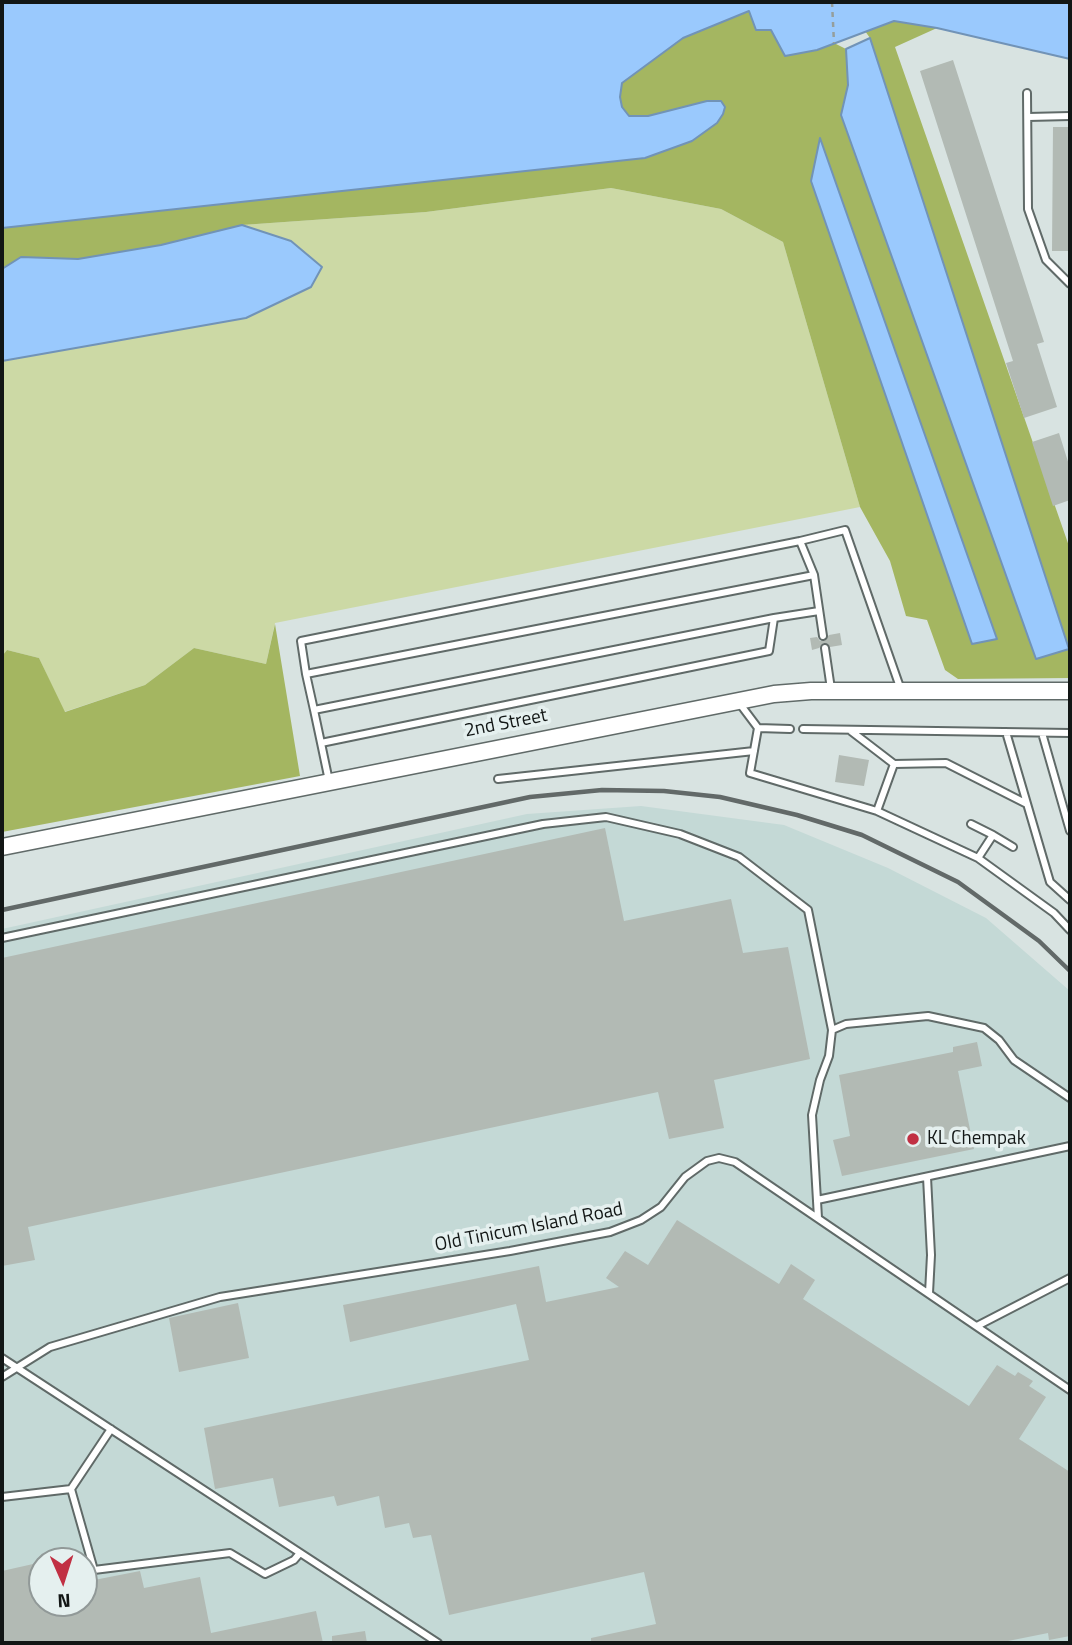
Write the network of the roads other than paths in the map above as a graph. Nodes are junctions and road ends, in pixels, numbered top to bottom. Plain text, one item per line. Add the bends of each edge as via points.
1 (1027, 93) dead end
2 (1070, 116) edge
3 (1028, 117) junction
4 (1070, 284) edge
5 (800, 541) junction
6 (814, 575) junction
7 (819, 611) junction
8 (774, 618) junction
9 (823, 636) dead end
10 (825, 648) dead end
11 (306, 674) junction
12 (832, 691) junction
13 (902, 691) junction
14 (1070, 691) edge
15 (737, 699) junction
16 (314, 710) junction
17 (758, 728) junction
18 (790, 729) dead end
19 (803, 729) dead end
20 (849, 730) junction
21 (1006, 732) junction
22 (1042, 733) junction
23 (1070, 734) edge
24 (321, 743) junction
25 (754, 751) junction
26 (894, 764) junction
27 (498, 779) dead end
28 (329, 781) junction
29 (1027, 804) junction
30 (877, 811) junction
31 (971, 824) dead end
32 (1070, 831) edge
33 (993, 835) junction
34 (1013, 846) dead end
35 (2, 847) edge
36 (978, 859) junction
37 (1070, 900) edge
38 (1070, 930) edge
39 (2, 938) edge
40 (832, 1030) junction
41 (1070, 1098) edge
42 (1070, 1146) edge
43 (926, 1177) junction
44 (817, 1200) junction
45 (818, 1218) junction
46 (1070, 1278) edge
47 (929, 1293) junction
48 (977, 1326) junction
49 (2, 1358) edge
50 (16, 1367) junction
51 (2, 1377) edge
52 (1070, 1388) edge
53 (111, 1429) junction
54 (71, 1489) junction
55 (2, 1497) edge
56 (300, 1553) junction
57 (438, 1643) edge

1 - 3 lane
2 - 3 lane
3 - 4 lane via 1028,209 1046,260
5 - 6 lane
5 - 11 lane via 301,641
5 - 13 lane via 845,530
6 - 7 lane
6 - 11 lane
7 - 8 lane
7 - 9 lane
8 - 16 lane
8 - 24 lane via 769,651
10 - 12 lane
11 - 16 lane
12 - 13 street, 2nd Street
12 - 15 street, 2nd Street
13 - 14 street, 2nd Street
15 - 17 lane
15 - 28 street, 2nd Street
16 - 24 lane
17 - 18 lane
17 - 25 lane
19 - 20 lane
20 - 21 lane
20 - 26 lane
21 - 22 lane
21 - 29 lane
22 - 23 lane
22 - 32 lane
24 - 28 lane
25 - 27 lane
25 - 30 lane via 750,774
26 - 29 lane via 946,763
26 - 30 lane
28 - 35 street, 2nd Street
29 - 37 lane via 1050,882
30 - 36 lane
31 - 33 lane
33 - 34 lane
33 - 36 lane
36 - 38 lane via 1054,913
39 - 40 lane via 543,824 606,817 680,834 738,857 808,910
40 - 41 lane via 846,1024 928,1016 984,1028 1014,1060
40 - 44 lane via 830,1056 812,1115
42 - 43 lane
43 - 44 lane
43 - 47 lane
44 - 45 lane
45 - 47 lane, Old Tinicum Island Road
45 - 50 lane, Old Tinicum Island Road via 736,1162 719,1158 685,1177 661,1207 610,1232 220,1297 50,1347
46 - 48 lane
47 - 48 lane, Old Tinicum Island Road
48 - 52 lane, Old Tinicum Island Road
49 - 50 lane
50 - 51 lane, Old Tinicum Island Road
50 - 53 lane
53 - 54 lane
53 - 56 lane
54 - 55 lane
54 - 56 lane via 94,1570 230,1553 265,1574
56 - 57 lane

